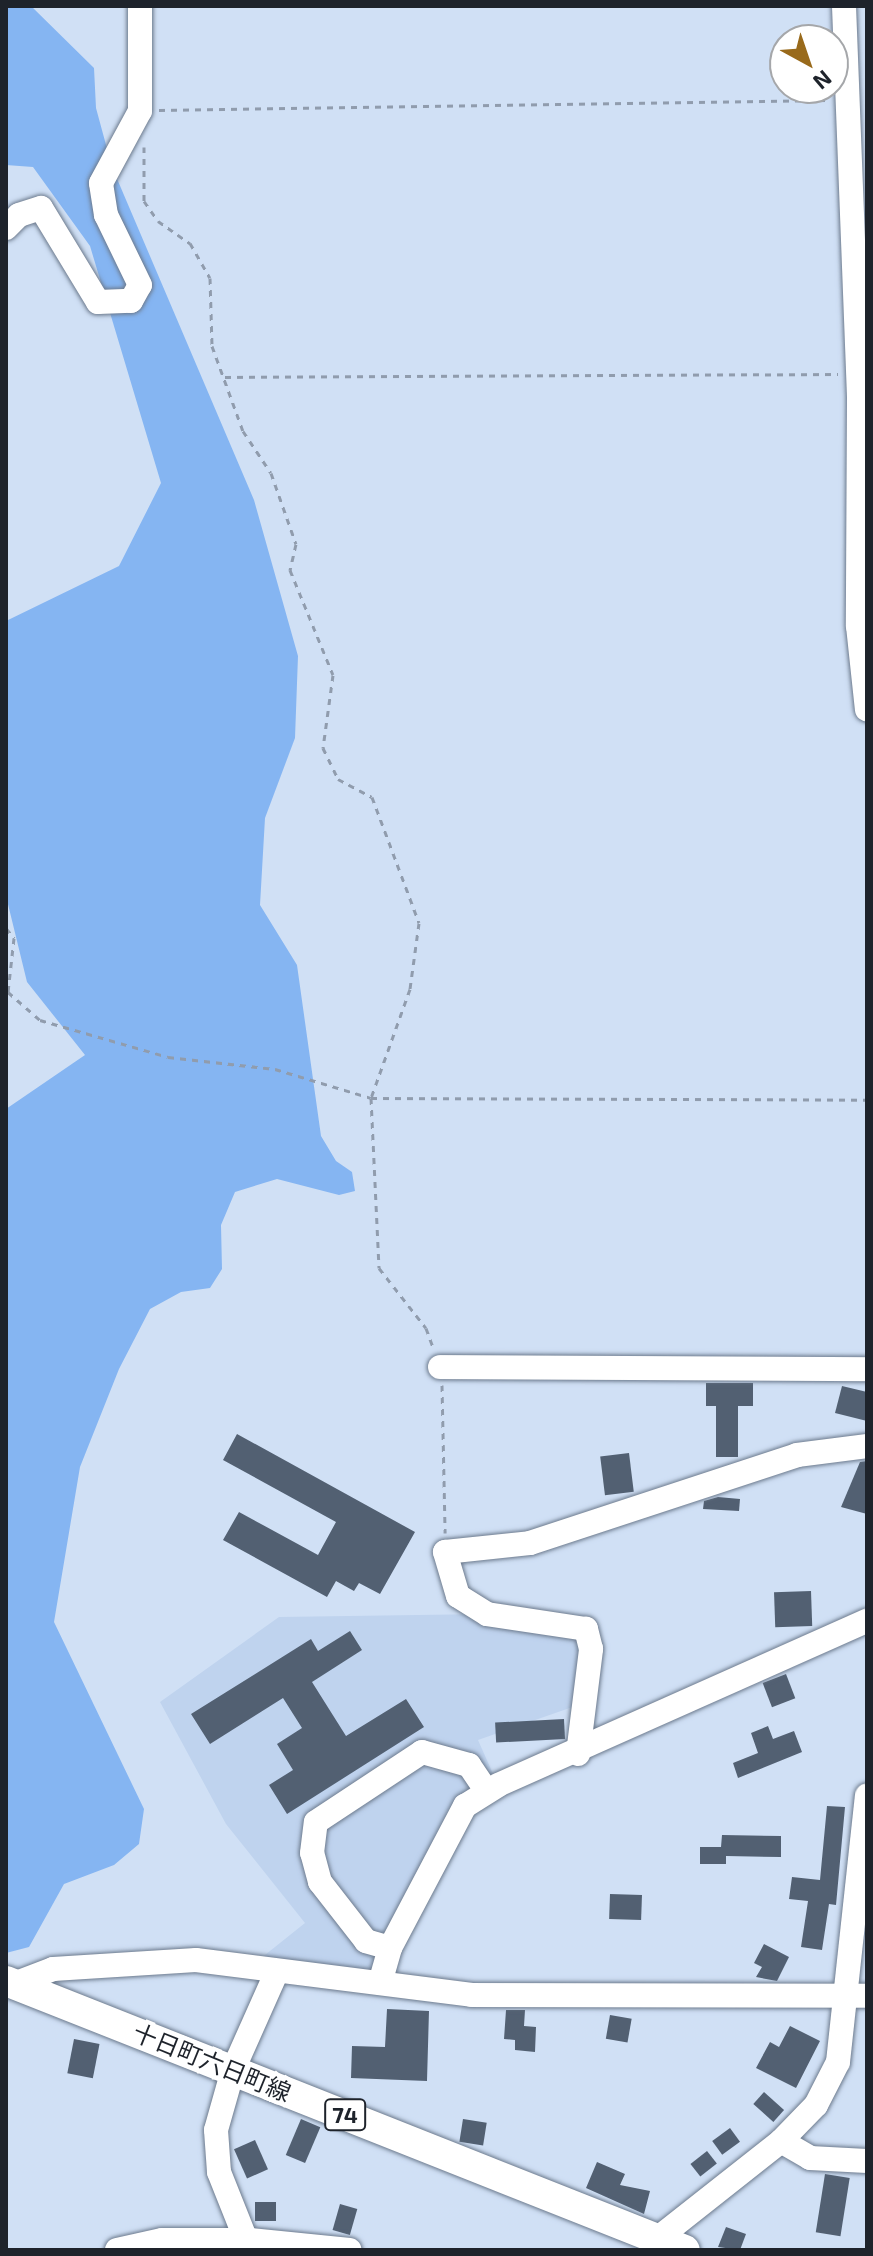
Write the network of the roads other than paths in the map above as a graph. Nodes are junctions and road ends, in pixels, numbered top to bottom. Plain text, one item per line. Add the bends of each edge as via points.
1 (140, 6) edge
2 (844, 6) edge
3 (6, 228) edge
4 (867, 710) edge
5 (440, 1367) road end
6 (867, 1369) edge
7 (867, 1446) edge
8 (867, 1621) edge
9 (578, 1754) junction
10 (487, 1792) junction
11 (867, 1796) edge
12 (390, 1948) junction
13 (277, 1971) junction
14 (10, 1982) edge
15 (380, 1983) junction
16 (857, 1997) edge
17 (233, 2070) junction
18 (781, 2141) junction
19 (867, 2161) edge
20 (250, 2245) edge
21 (662, 2246) edge
22 (117, 2250) edge
23 (350, 2250) edge

1 - 3 street via 140,111 101,183 106,215 140,285 131,301 98,302 41,208 19,215
2 - 4 street via 858,374 858,626
5 - 6 street
7 - 9 street via 797,1455 530,1543 445,1552 458,1596 487,1614 586,1629 591,1649
8 - 9 street
9 - 10 street
10 - 12 street via 465,1806
10 - 12 street via 469,1765 422,1752 316,1822 312,1853 320,1882 366,1941
11 - 16 street
12 - 15 street
13 - 14 street via 196,1960 53,1969
13 - 15 street
13 - 17 street
14 - 17 main road, 十日町六日町線 / 74
15 - 16 street via 472,1995
16 - 18 street via 838,2062 816,2105
17 - 20 street via 216,2130 219,2172
17 - 21 main road, 十日町六日町線 / 74
18 - 19 street via 810,2158
18 - 21 street
20 - 22 street via 162,2240
20 - 23 street

